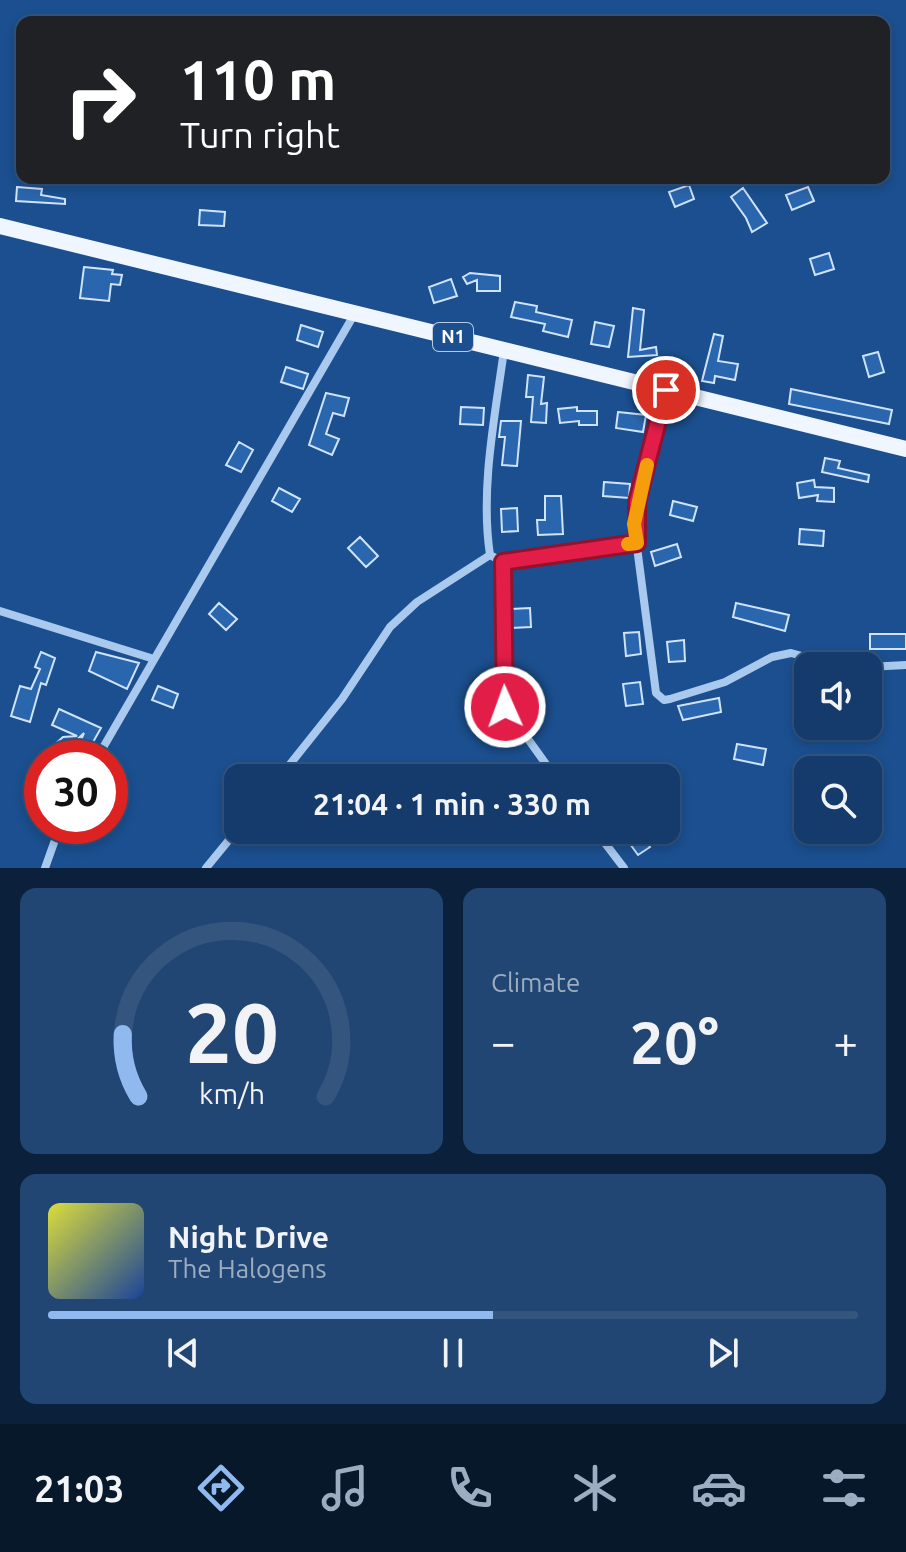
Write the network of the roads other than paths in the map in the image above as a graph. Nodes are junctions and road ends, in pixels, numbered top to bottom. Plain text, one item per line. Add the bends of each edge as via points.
1 (0, 226) edge
2 (355, 313) junction
3 (504, 349) junction
4 (666, 390) junction
5 (906, 449) edge
6 (637, 543) junction
7 (490, 555) junction
8 (503, 562) junction
9 (0, 611) edge
10 (794, 654) edge
11 (154, 659) junction
12 (906, 665) edge
13 (882, 666) edge
14 (107, 740) edge
15 (290, 764) edge
16 (546, 764) edge
17 (54, 844) edge
18 (226, 844) edge
19 (606, 844) edge
20 (45, 868) edge
21 (206, 868) edge
22 (624, 868) edge

1 - 2 main road, N1
2 - 3 main road, N1
2 - 11 street
3 - 4 main road, N1
3 - 7 street via 494,425
4 - 5 main road, N1
4 - 6 street via 637,502
6 - 8 street
6 - 10 street via 659,697 670,699 725,682 772,657
7 - 8 street
7 - 15 street via 417,602 390,627
8 - 16 street via 505,707
9 - 11 street
11 - 14 street
12 - 13 street
17 - 20 street
18 - 21 street
19 - 22 street

